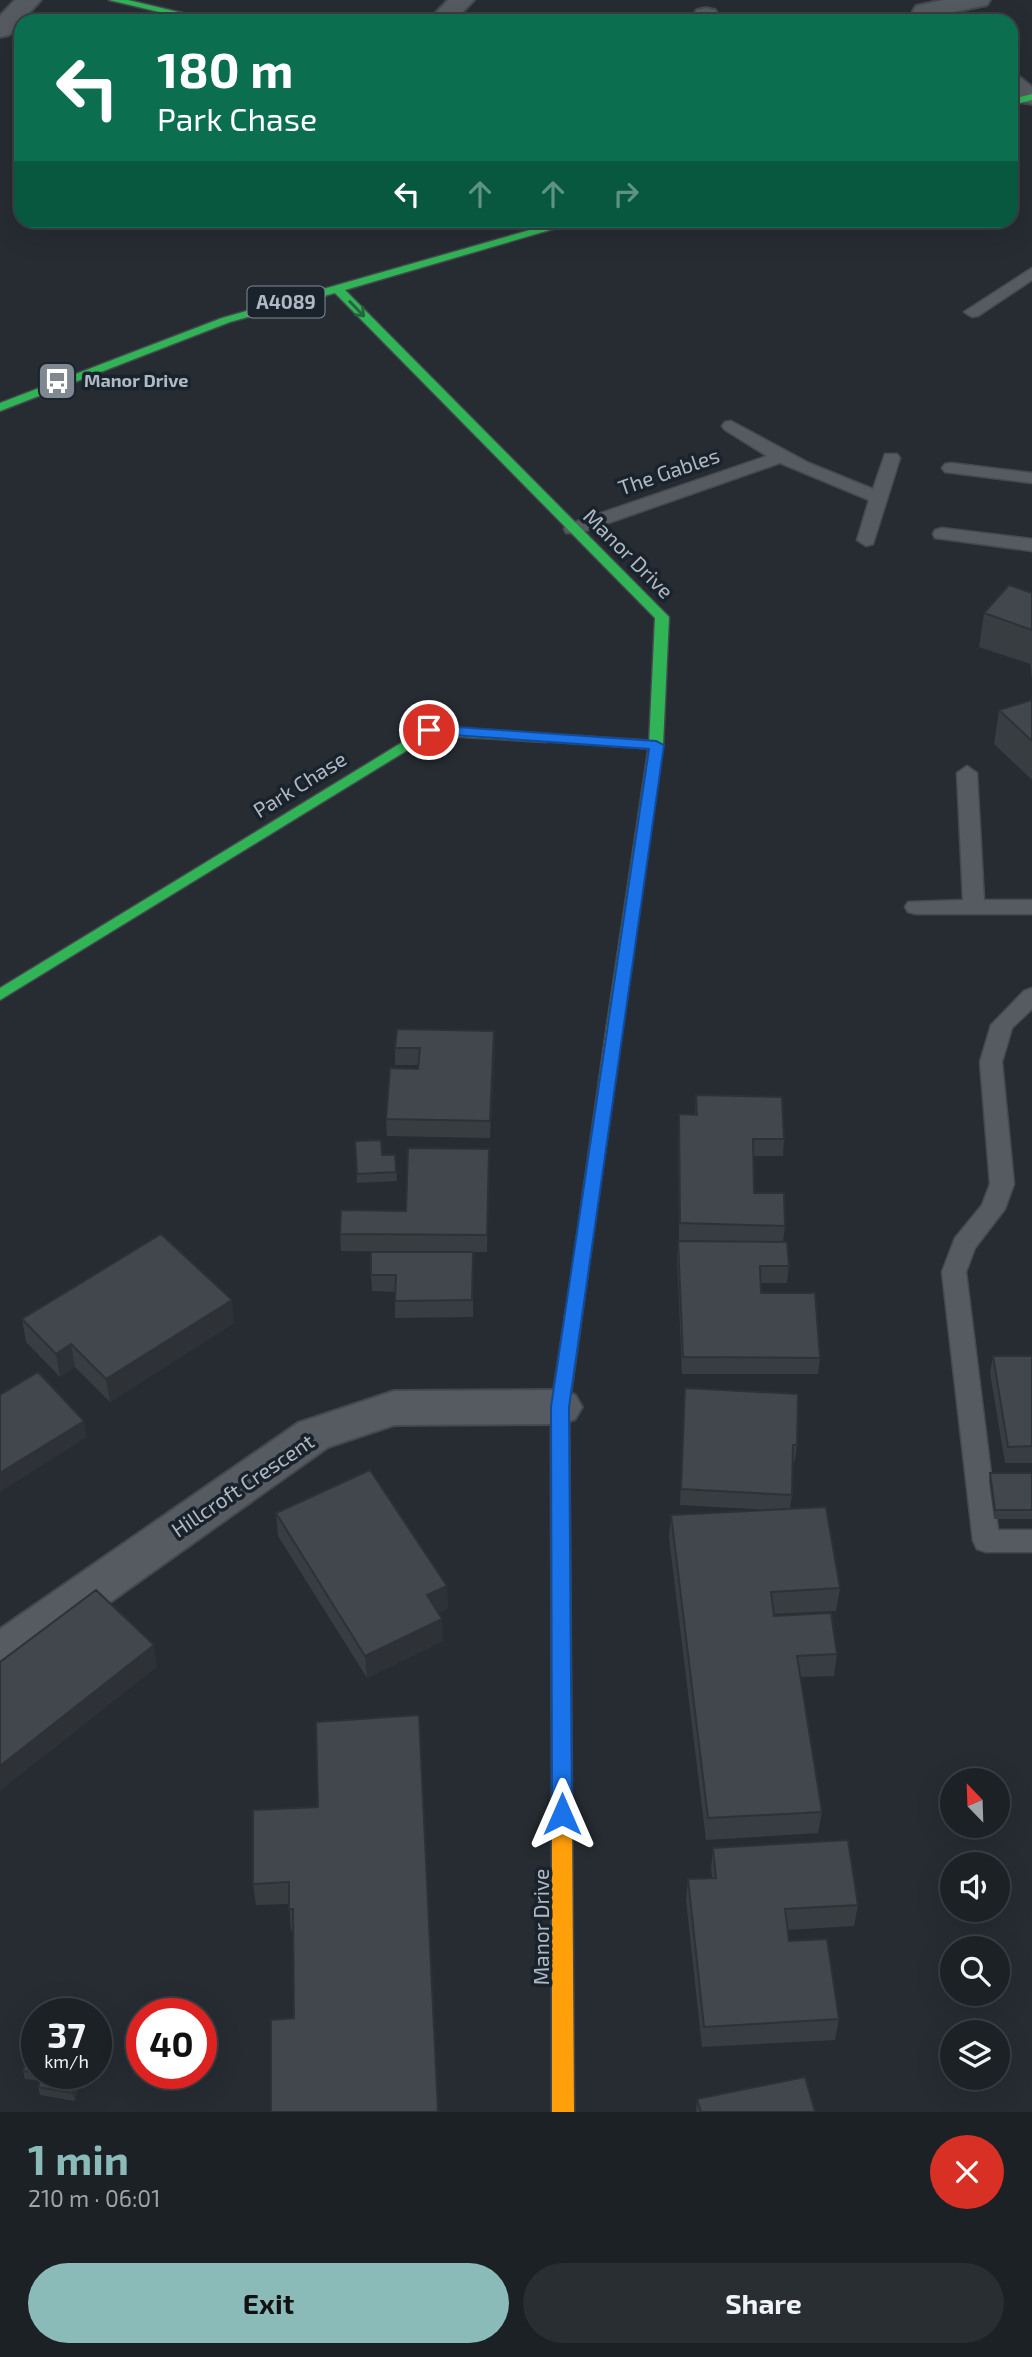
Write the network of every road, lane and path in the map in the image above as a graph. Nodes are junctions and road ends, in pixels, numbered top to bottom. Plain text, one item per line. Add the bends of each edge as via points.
1 (29, 0) edge
2 (114, 0) edge
3 (462, 0) edge
4 (978, 0) edge
5 (925, 11) edge
6 (15, 14) edge
7 (179, 14) edge
8 (447, 14) edge
9 (14, 16) edge
10 (0, 30) edge
11 (550, 228) edge
12 (1032, 273) edge
13 (336, 287) junction
14 (972, 312) dead end
15 (0, 407) edge
16 (731, 426) dead end
17 (780, 457) junction
18 (891, 458) dead end
19 (951, 468) dead end
20 (1032, 478) edge
21 (879, 497) junction
22 (573, 529) junction
23 (942, 534) dead end
24 (866, 540) dead end
25 (1032, 545) edge
26 (656, 745) junction
27 (967, 773) dead end
28 (974, 906) junction
29 (1032, 906) edge
30 (916, 907) dead end
31 (0, 995) edge
32 (1032, 996) edge
33 (560, 1407) junction
34 (1032, 1541) edge
35 (0, 1655) edge
36 (563, 2112) edge

1 - 6 street
2 - 7 street
3 - 8 street
4 - 5 street
9 - 10 street
11 - 13 street, A4089
12 - 14 lane
13 - 15 street, A4089 via 226,320
13 -> 22 street, Manor Drive
16 - 17 lane
17 - 21 lane via 819,477
17 - 22 lane, The Gables
18 - 21 lane
19 - 20 lane
21 - 24 lane
22 - 26 street, Manor Drive via 662,617
23 - 25 lane
26 - 31 street, Park Chase via 429,730
26 - 33 street, Manor Drive
27 - 28 lane
28 - 29 lane
28 - 30 lane
32 - 34 lane via 1002,1025 991,1062 1002,1184 993,1209 964,1244 954,1272 986,1541
33 - 35 street, Hillcroft Crescent via 394,1408 313,1435
33 - 36 street, Manor Drive

